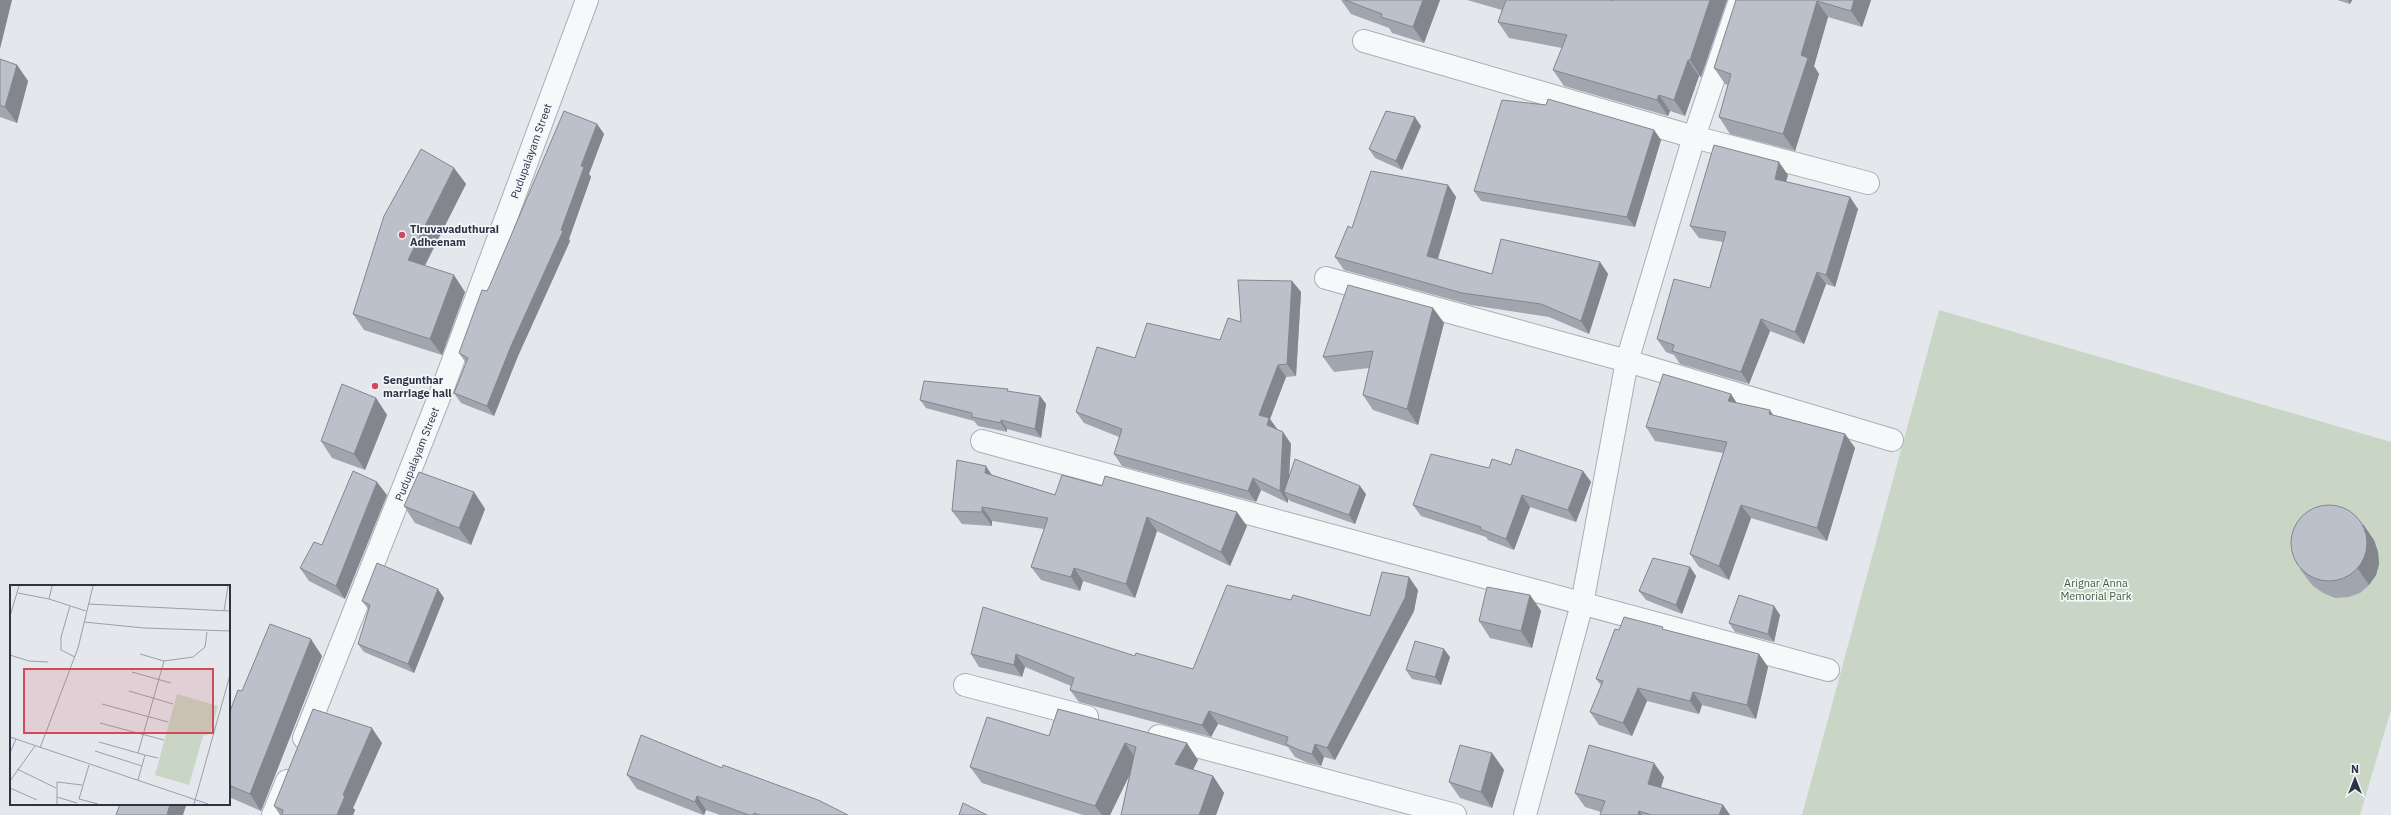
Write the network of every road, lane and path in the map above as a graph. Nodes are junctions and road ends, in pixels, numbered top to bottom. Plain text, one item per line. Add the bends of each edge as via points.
1 (587, 0) edge
2 (1740, 0) edge
3 (1364, 41) dead end
4 (1694, 137) junction
5 (1868, 183) dead end
6 (1326, 278) dead end
7 (1627, 361) junction
8 (1892, 440) dead end
9 (982, 441) dead end
10 (1582, 604) junction
11 (1828, 670) dead end
12 (966, 685) dead end
13 (1103, 721) edge
14 (1142, 732) edge
15 (273, 815) edge
16 (1455, 815) edge
17 (1525, 815) edge

1 - 15 street, Pudupalayam Street via 444,385
2 - 4 street
3 - 4 street
4 - 5 street
4 - 7 street
6 - 7 street
7 - 8 street
7 - 10 street
9 - 10 street
10 - 11 street
10 - 17 street
12 - 13 street
14 - 16 street

